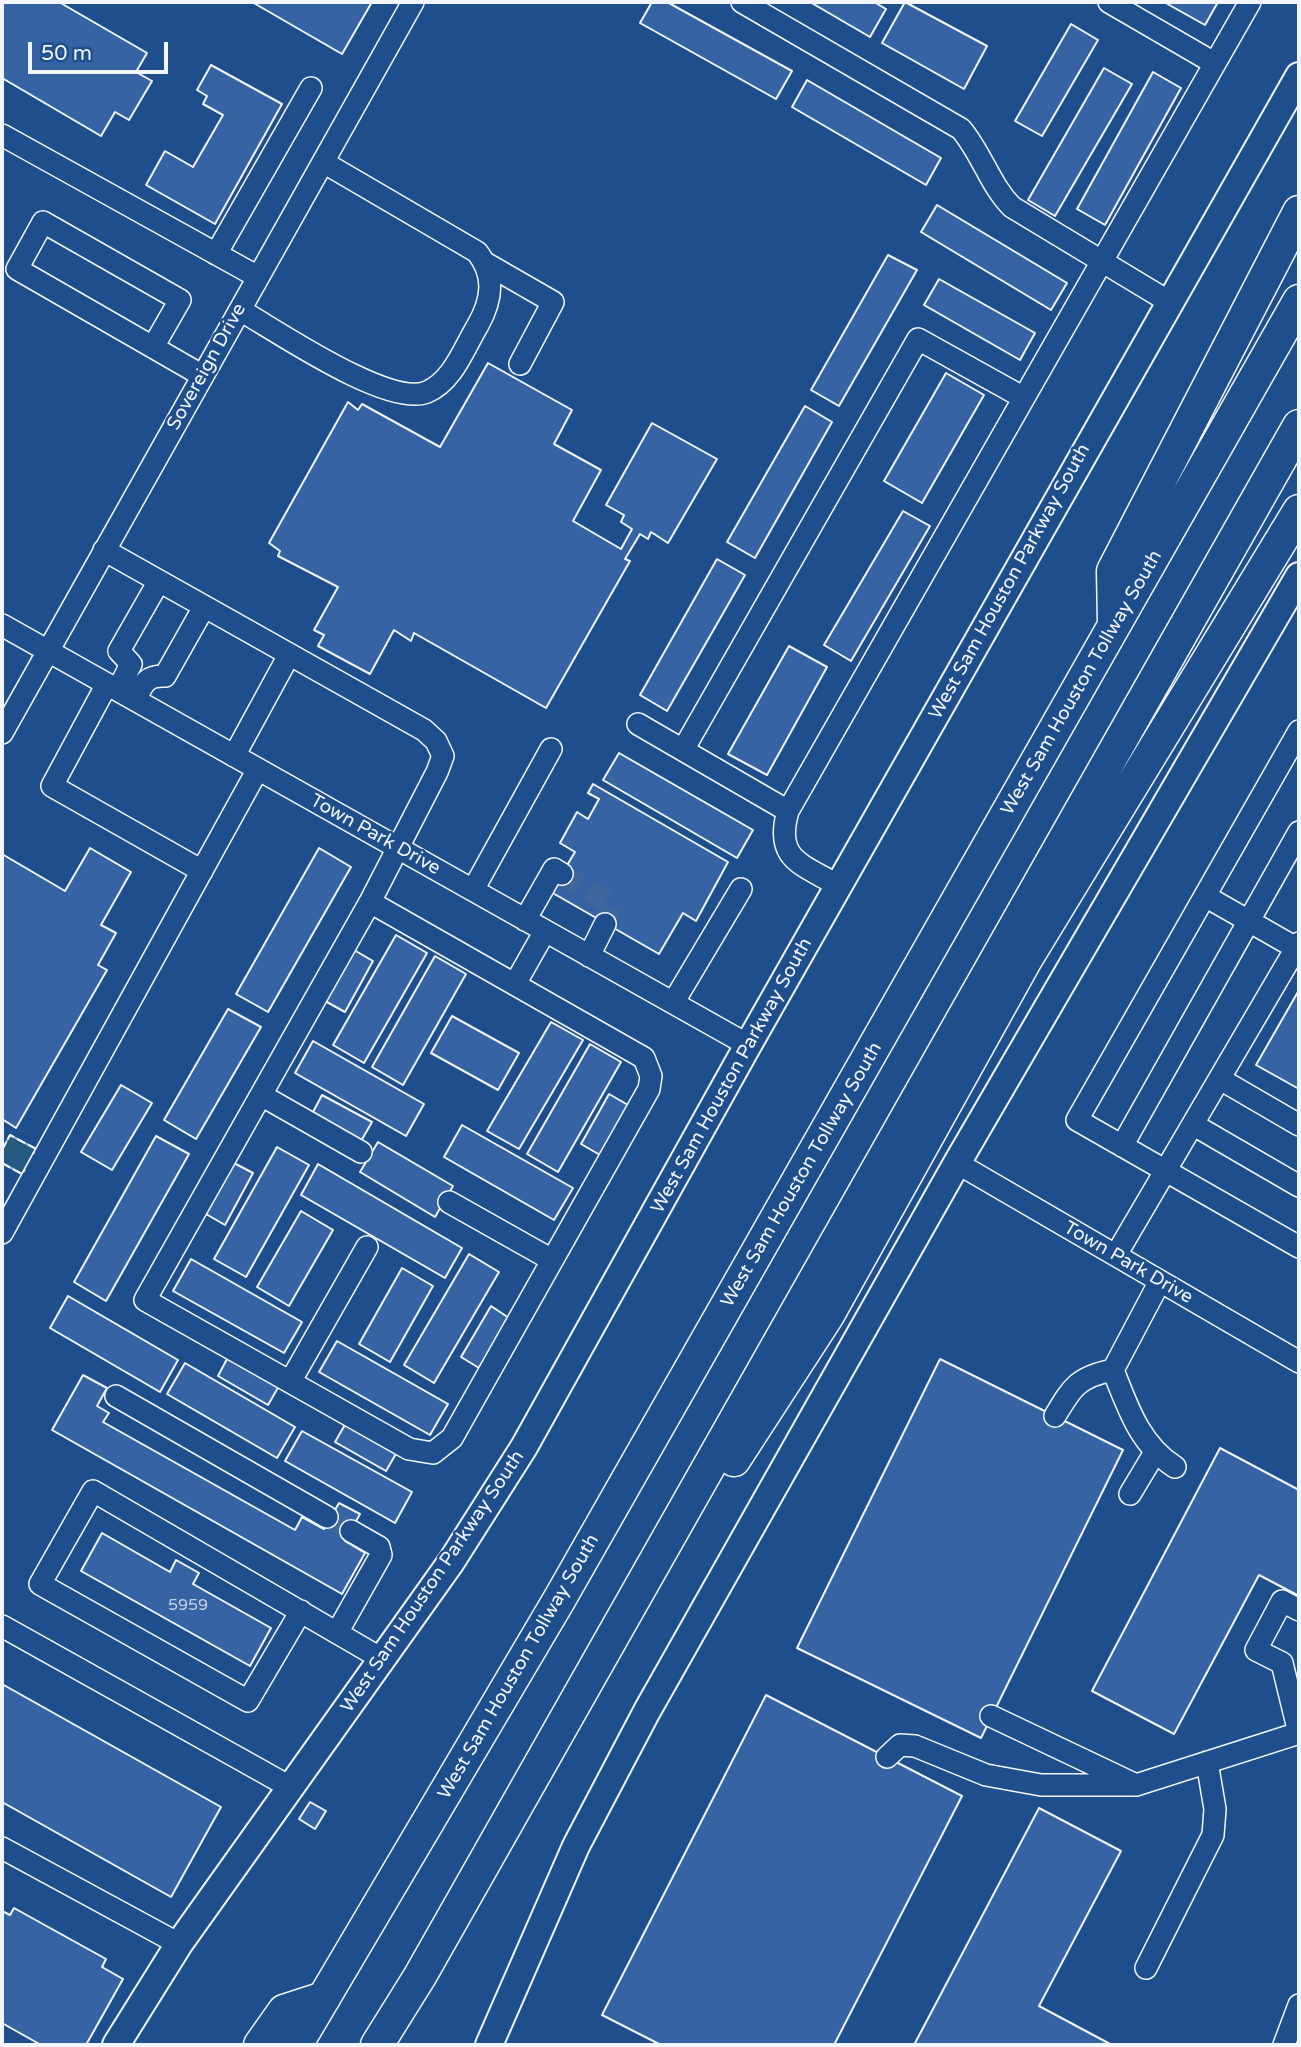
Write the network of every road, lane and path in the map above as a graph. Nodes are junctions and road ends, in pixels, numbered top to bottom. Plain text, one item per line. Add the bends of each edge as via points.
1 (413, 2) edge
2 (742, 2) edge
3 (1109, 2) edge
4 (1250, 2) edge
5 (1214, 63) junction
6 (1299, 76) edge
7 (311, 88) dead end
8 (2, 135) edge
9 (323, 162) junction
10 (1299, 212) edge
11 (216, 254) junction
12 (1102, 261) junction
13 (487, 264) junction
14 (258, 277) junction
15 (1299, 301) edge
16 (1171, 303) junction
17 (240, 310) junction
18 (153, 347) junction
19 (520, 364) dead end
20 (203, 376) junction
21 (1024, 398) junction
22 (1299, 426) edge
23 (1299, 511) edge
24 (104, 550) junction
25 (1299, 576) edge
26 (159, 581) junction
27 (205, 607) junction
28 (2, 625) edge
29 (1114, 626) junction
30 (48, 651) junction
31 (289, 655) junction
32 (120, 692) junction
33 (638, 724) dead end
34 (1299, 731) edge
35 (2, 733) edge
36 (551, 749) dead end
37 (683, 750) junction
38 (234, 756) junction
39 (258, 769) junction
40 (788, 811) junction
41 (1299, 832) edge
42 (399, 849) junction
43 (202, 871) junction
44 (562, 874) dead end
45 (839, 886) junction
46 (741, 889) dead end
47 (473, 890) junction
48 (1205, 896) junction
49 (370, 902) junction
50 (526, 920) junction
51 (1249, 921) junction
52 (605, 924) tunnel mouth
53 (545, 930) junction
54 (1298, 946) edge
55 (589, 956) junction
56 (515, 984) junction
57 (673, 1003) junction
58 (748, 1045) junction
59 (1220, 1079) junction
60 (261, 1095) junction
61 (1194, 1125) junction
62 (1299, 1125) edge
63 (1122, 1146) junction
64 (361, 1152) dead end
65 (957, 1163) junction
66 (1166, 1171) junction
67 (1299, 1186) edge
68 (449, 1202) dead end
69 (2, 1233) edge
70 (367, 1247) dead end
71 (1299, 1247) edge
72 (1116, 1255) junction
73 (552, 1260) junction
74 (1160, 1281) junction
75 (1299, 1362) edge
76 (1113, 1370) junction
77 (290, 1382) junction
78 (116, 1396) dead end
79 (1055, 1416) dead end
80 (1154, 1454) junction
81 (1175, 1467) dead end
82 (1130, 1494) dead end
83 (327, 1517) tunnel mouth
84 (351, 1531) tunnel mouth
85 (1299, 1610) edge
86 (301, 1611) junction
87 (2, 1626) edge
88 (338, 1632) junction
89 (1290, 1657) edge
90 (382, 1659) junction
91 (991, 1716) dead end
92 (1299, 1733) edge
93 (550, 1743) junction
94 (887, 1757) dead end
95 (1207, 1762) junction
96 (1136, 1785) junction
97 (290, 1787) junction
98 (2, 1848) edge
99 (179, 1944) junction
100 (1146, 1968) dead end
101 (420, 1976) junction
102 (324, 1998) junction
103 (1299, 2005) edge
104 (116, 2045) edge
105 (260, 2045) edge
106 (296, 2045) edge
107 (377, 2045) edge
108 (404, 2045) edge
109 (489, 2045) edge
110 (1284, 2045) edge

1 - 9 street, Sovereign Drive
2 - 12 street via 961,129 977,148 999,194 1012,207
3 - 5 street
4 - 5 street
5 - 12 street
6 - 16 main road, West Sam Houston Parkway South
7 - 11 street
8 - 11 street
9 - 13 street via 469,246
9 - 14 street, Sovereign Drive
10 - 29 highway via 1113,571
11 - 14 street
12 - 16 street
12 - 21 street
13 - 17 street via 489,306 447,378 428,392 409,397 377,388
13 - 19 street via 554,302
14 - 17 street, Sovereign Drive
15 - 29 highway, West Sam Houston Tollway South
16 - 45 main road, West Sam Houston Parkway South
17 - 20 street, Sovereign Drive
18 - 18 street via 17,269 43,222 180,300
18 - 20 street
20 - 24 street, Sovereign Drive
21 - 37 street via 918,339
21 - 40 street
22 - 93 highway
23 - 93 highway via 1025,961 828,1315
24 - 26 street
24 - 30 street, Sovereign Drive
25 - 65 main road
26 - 27 street
26 - 32 street via 119,651 131,664
27 - 31 street
27 - 32 street via 165,676 152,676
28 - 30 street, Town Park Drive
29 - 102 highway, West Sam Houston Tollway South via 559,1600
30 - 32 street, Town Park Drive
30 - 35 street, Sovereign Drive
31 - 38 street
31 - 42 street via 436,741 443,756
32 - 38 street, Town Park Drive
32 - 43 street via 52,786
33 - 37 street
34 - 48 street
36 - 47 street
37 - 40 street
38 - 39 street, Town Park Drive
39 - 42 street, Town Park Drive
39 - 43 street
40 - 45 street via 783,830 789,855
41 - 51 street
42 - 47 street, Town Park Drive
42 - 49 street
43 - 69 street
44 - 50 street via 554,869
45 - 58 main road, West Sam Houston Parkway South
46 - 57 street
47 - 50 street, Town Park Drive
48 - 51 street
48 - 63 street via 1077,1120
49 - 56 street
49 - 60 street
50 - 53 street, Town Park Drive
51 - 54 street
51 - 63 street
52 - 55 street
53 - 55 street, Town Park Drive
53 - 56 street
54 - 59 street
55 - 57 street, Town Park Drive
56 - 73 street via 645,1058 651,1076 649,1089
57 - 58 street, Town Park Drive
58 - 90 main road, West Sam Houston Parkway South via 524,1447
59 - 61 street
59 - 62 street
60 - 64 street
60 - 77 street via 145,1300
61 - 66 street
61 - 67 street
63 - 66 street
65 - 72 street, Town Park Drive
65 - 109 main road via 623,1754 570,1858
66 - 71 street
66 - 72 street
68 - 73 street
70 - 77 street
72 - 74 street, Town Park Drive
73 - 77 street via 452,1438 433,1453 409,1449
74 - 75 street, Town Park Drive
74 - 76 street
76 - 79 street via 1090,1374 1072,1387
76 - 80 street
78 - 83 street
80 - 81 street
80 - 82 street
84 - 88 street via 379,1547 381,1555
85 - 89 street via 1282,1601 1256,1650
86 - 86 street via 93,1491 40,1584 248,1701
86 - 88 street
87 - 97 street
88 - 90 street
89 - 92 street
90 - 97 main road, West Sam Houston Parkway South
91 - 96 street
92 - 95 street
93 - 101 highway
94 - 96 street via 900,1745 915,1746 986,1775 1041,1785
95 - 96 street
95 - 100 street via 1216,1809 1213,1835
97 - 99 main road, West Sam Houston Parkway South
98 - 99 street
99 - 104 main road, West Sam Houston Parkway South
101 - 107 highway
101 - 108 highway
102 - 105 highway via 284,2011
102 - 106 highway, West Sam Houston Tollway South
103 - 110 street

